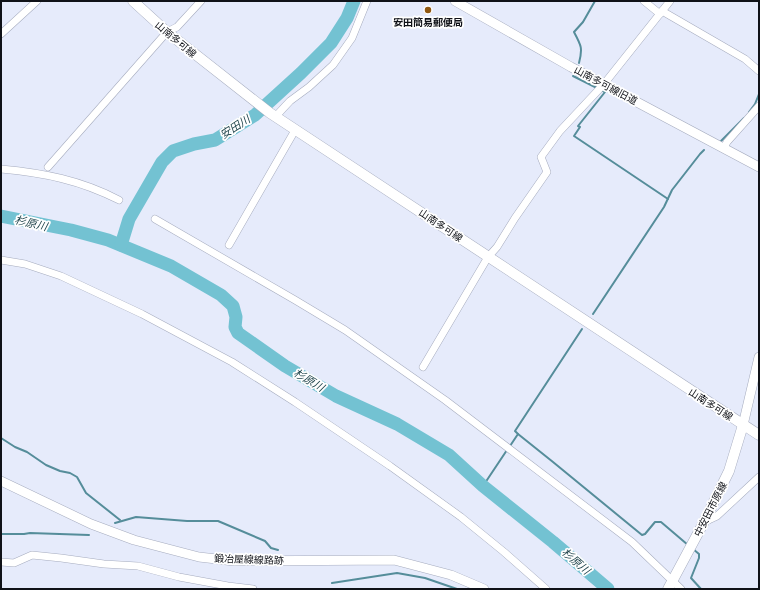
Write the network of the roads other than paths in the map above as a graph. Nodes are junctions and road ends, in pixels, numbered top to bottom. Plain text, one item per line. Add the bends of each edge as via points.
1 (37, 1) edge
2 (133, 1) edge
3 (201, 1) edge
4 (368, 1) edge
5 (455, 1) edge
6 (644, 1) edge
7 (670, 1) edge
8 (661, 12) junction
9 (167, 32) junction
10 (1, 34) edge
11 (759, 71) edge
12 (604, 84) junction
13 (759, 106) edge
14 (273, 114) junction
15 (298, 130) junction
16 (724, 148) junction
17 (48, 167) dead end
18 (759, 167) edge
19 (1, 169) edge
20 (119, 200) dead end
21 (155, 219) dead end
22 (229, 245) dead end
23 (488, 256) junction
24 (1, 260) edge
25 (759, 356) edge
26 (423, 367) dead end
27 (743, 425) junction
28 (759, 436) edge
29 (759, 477) edge
30 (1, 482) edge
31 (704, 522) junction
32 (1, 562) edge
33 (670, 584) edge
34 (253, 589) edge
35 (484, 589) edge
36 (546, 589) edge
37 (681, 589) edge

1 - 10 street
2 - 9 main road, 山南多可線
3 - 9 street via 177,27
4 - 14 street via 352,38 333,65
5 - 12 street, 山南多可線旧道
6 - 8 street
7 - 8 street
8 - 11 street via 745,59
8 - 12 street
9 - 14 main road, 山南多可線
9 - 17 street
12 - 16 street, 山南多可線旧道
12 - 23 street via 560,131 541,157 547,172 498,247
13 - 16 street
14 - 15 main road, 山南多可線
15 - 22 street via 294,132
15 - 23 main road, 山南多可線
16 - 18 street, 山南多可線旧道
19 - 20 street via 34,172 76,182
21 - 33 street via 351,334 444,400 632,542
23 - 26 street
23 - 27 main road, 山南多可線
24 - 36 street via 25,264 61,276 142,314 232,362 390,466 460,517
25 - 27 street
27 - 28 main road, 山南多可線
27 - 31 main road, 中安田市原線 via 729,471
29 - 31 street via 717,516
30 - 35 street, 鍛冶屋線線路跡 via 92,524 134,540 199,557 234,561 394,560 451,574
31 - 33 main road, 中安田市原線
32 - 34 street via 14,564 32,555 138,566 180,577
33 - 37 street

